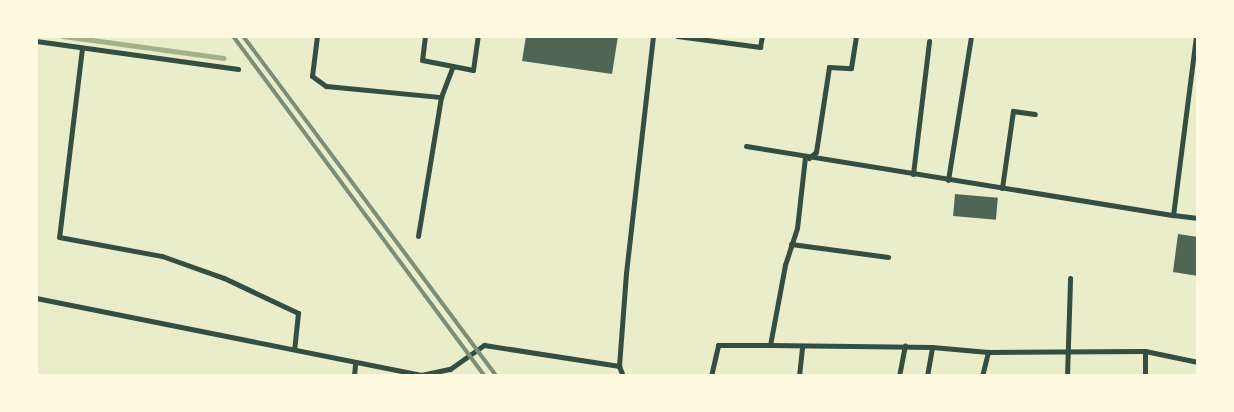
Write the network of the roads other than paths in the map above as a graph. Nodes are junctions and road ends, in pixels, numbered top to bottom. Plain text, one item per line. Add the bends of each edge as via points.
1 (317, 36) edge
2 (425, 36) edge
3 (478, 36) edge
4 (653, 36) edge
5 (677, 36) edge
6 (762, 36) edge
7 (856, 36) edge
8 (970, 36) edge
9 (1196, 36) edge
10 (36, 41) edge
11 (929, 41) dead end
12 (82, 48) junction
13 (453, 66) junction
14 (238, 69) dead end
15 (441, 97) junction
16 (1035, 114) dead end
17 (746, 146) dead end
18 (807, 158) junction
19 (913, 174) junction
20 (948, 180) junction
21 (1002, 188) junction
22 (1173, 214) junction
23 (1198, 218) edge
24 (418, 236) dead end
25 (791, 244) junction
26 (888, 257) dead end
27 (1070, 278) dead end
28 (36, 298) edge
29 (770, 345) junction
30 (802, 346) junction
31 (904, 346) junction
32 (932, 347) junction
33 (294, 349) junction
34 (1145, 351) junction
35 (988, 352) junction
36 (1066, 353) junction
37 (1198, 362) edge
38 (355, 364) junction
39 (619, 366) junction
40 (354, 376) edge
41 (623, 376) edge
42 (711, 376) edge
43 (799, 376) edge
44 (899, 376) edge
45 (927, 376) edge
46 (982, 376) edge
47 (1067, 376) edge
48 (1145, 376) edge

1 - 15 street via 312,76 326,86
2 - 13 street via 422,60
3 - 13 street via 473,70
4 - 39 street
5 - 6 street via 760,47
7 - 18 street via 851,68 829,68 816,152
8 - 20 street
9 - 22 street
10 - 12 street
11 - 19 street
12 - 14 street
12 - 33 street via 59,237 162,256 233,282 298,313
13 - 15 street
15 - 24 street
16 - 21 street via 1013,111
17 - 18 street
18 - 19 street
18 - 25 street via 797,228
19 - 20 street
20 - 21 street
21 - 22 street
22 - 23 street
25 - 26 street
25 - 29 street
27 - 36 street
28 - 33 street
29 - 30 street
29 - 42 street via 718,345
30 - 31 street
30 - 43 street
31 - 32 street
31 - 44 street
32 - 35 street
32 - 45 street
33 - 38 street
34 - 36 street
34 - 37 street
34 - 48 street
35 - 36 street
35 - 46 street
36 - 47 street
38 - 39 street via 421,375 450,369 484,345
38 - 40 street
39 - 41 street

